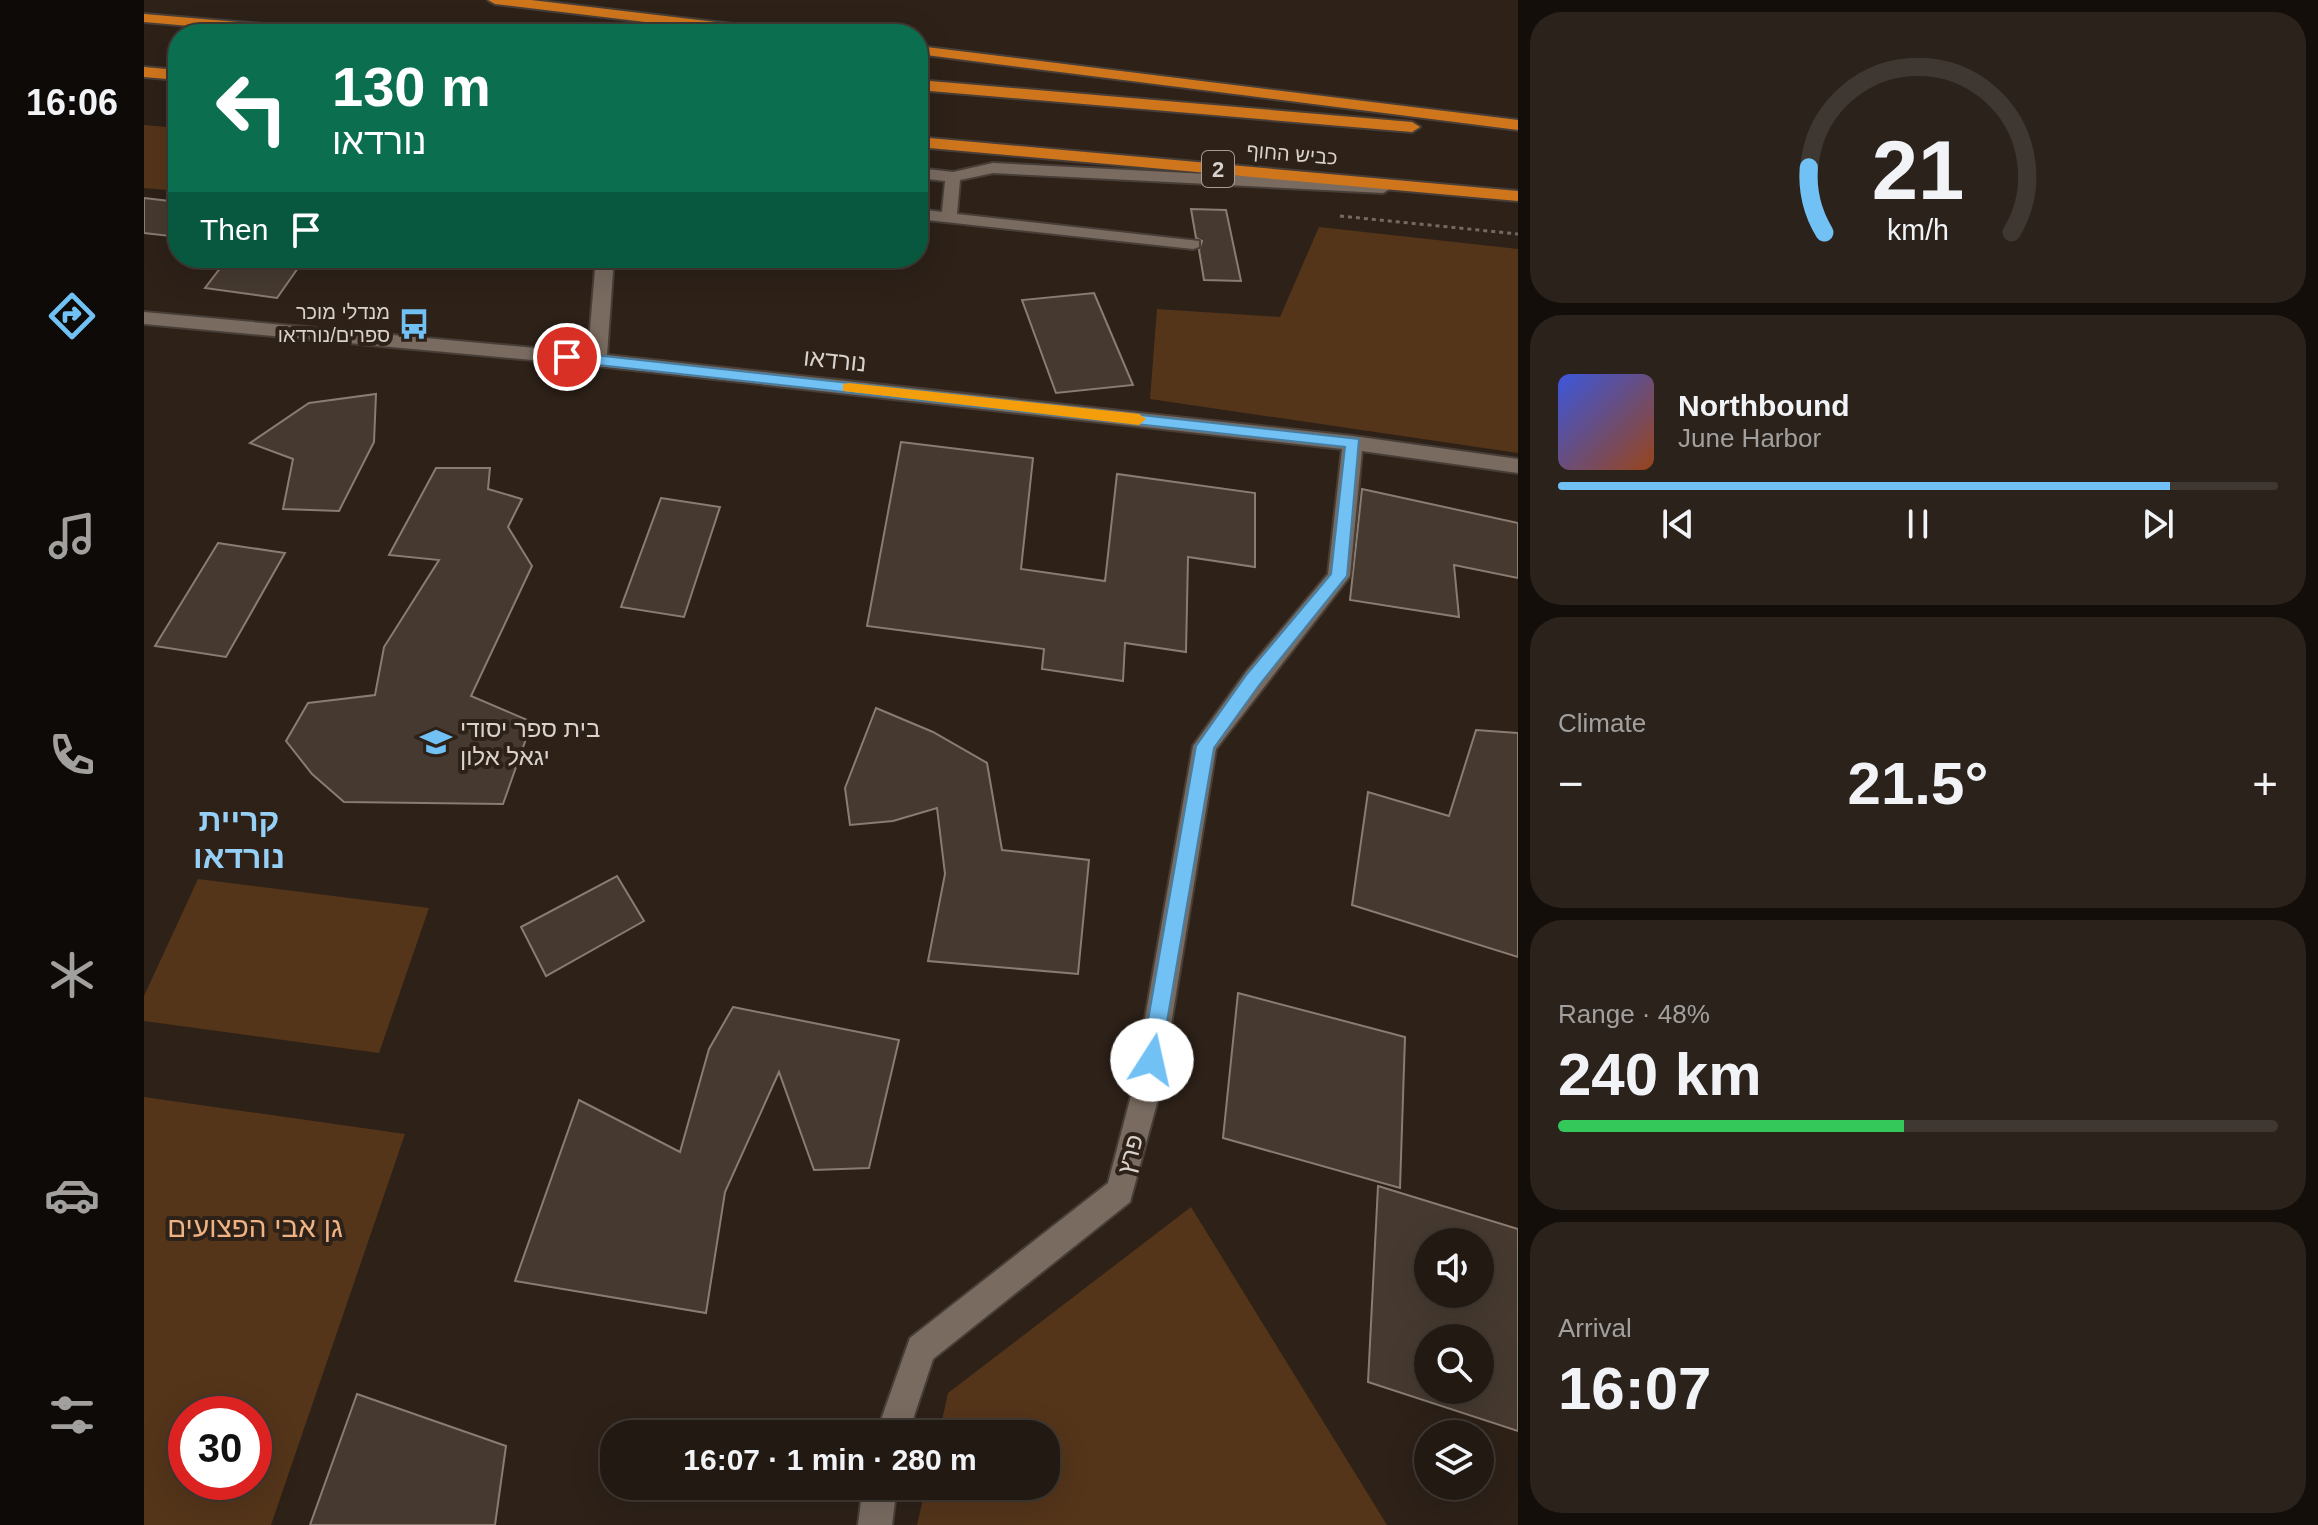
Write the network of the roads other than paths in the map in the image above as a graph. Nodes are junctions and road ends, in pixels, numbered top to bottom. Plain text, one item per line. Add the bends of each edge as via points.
1 (495, 0) edge
2 (144, 18) edge
3 (215, 24) edge
4 (698, 24) edge
5 (928, 51) edge
6 (144, 72) edge
7 (168, 74) edge
8 (928, 86) edge
9 (1518, 125) edge
10 (1518, 136) edge
11 (928, 143) edge
12 (928, 174) edge
13 (953, 177) junction
14 (1485, 193) junction
15 (1518, 196) edge
16 (928, 215) edge
17 (949, 218) junction
18 (1193, 244) dead end
19 (604, 268) edge
20 (144, 318) edge
21 (597, 360) junction
22 (1353, 443) junction
23 (1518, 466) edge
24 (897, 1420) edge
25 (878, 1500) edge
26 (875, 1525) edge

1 - 4 highway
2 - 3 highway
5 - 9 highway
6 - 7 highway
8 - 10 highway, כביש החוף
11 - 14 highway, כביש החוף / 2
12 - 13 lane
13 - 14 lane via 993,168
13 - 17 lane
14 - 15 highway, כביש החוף / 2
16 - 17 lane
17 - 18 lane
19 - 21 street
20 - 21 street, נורדאו
21 - 22 street, נורדאו
22 - 23 street, נורדאו
22 - 24 street, פרץ via 1339,576 1205,746 1146,1092 1120,1192 921,1349
25 - 26 street

